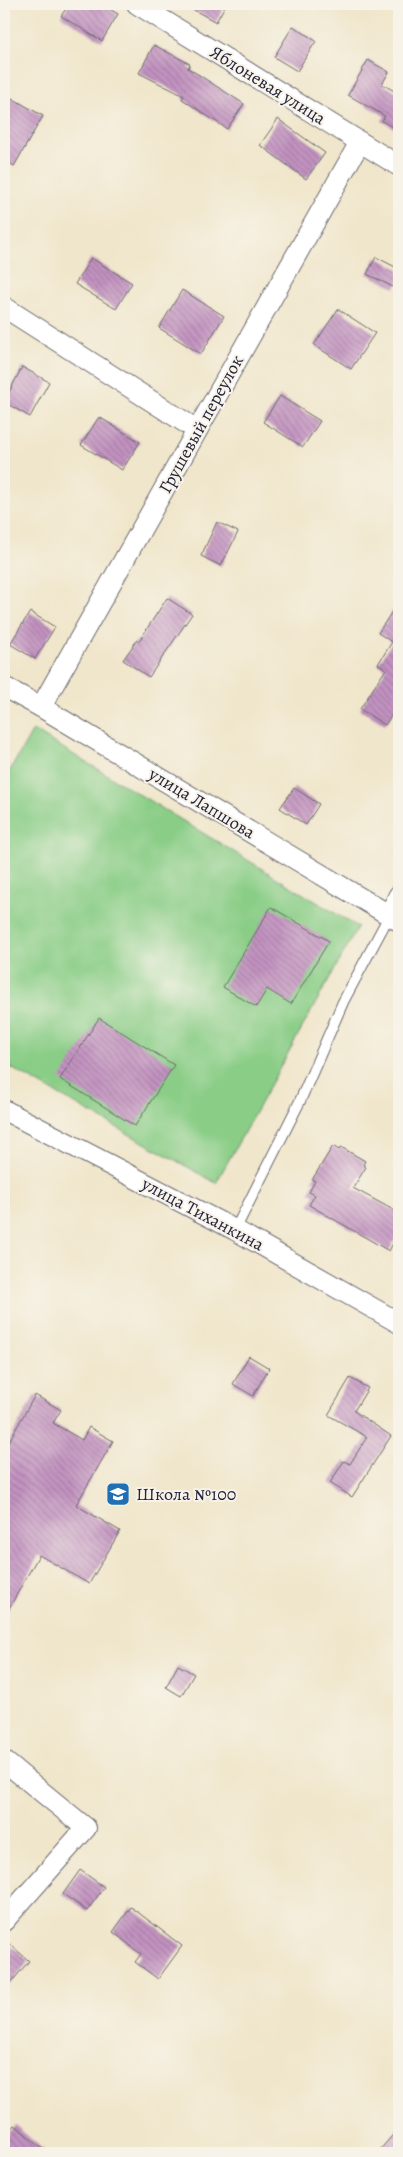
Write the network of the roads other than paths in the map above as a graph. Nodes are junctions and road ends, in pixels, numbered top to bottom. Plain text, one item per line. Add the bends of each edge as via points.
1 (137, 4) edge
2 (360, 142) junction
3 (399, 166) edge
4 (4, 307) edge
5 (197, 430) junction
6 (4, 687) edge
7 (42, 707) junction
8 (399, 895) edge
9 (394, 919) edge
10 (4, 1110) edge
11 (235, 1230) junction
12 (399, 1323) edge
13 (4, 1761) edge
14 (4, 1921) edge

1 - 2 street, Яблоневая улица
2 - 3 street, Яблоневая улица
2 - 5 street, Грушевый переулок
4 - 5 street
5 - 7 street, Грушевый переулок
6 - 7 street, улица Лапшова
7 - 9 street, улица Лапшова
8 - 9 street
9 - 11 lane via 342,1002 300,1100
10 - 11 street, улица Тиханкина
11 - 12 street, улица Тиханкина
13 - 14 street via 86,1828

